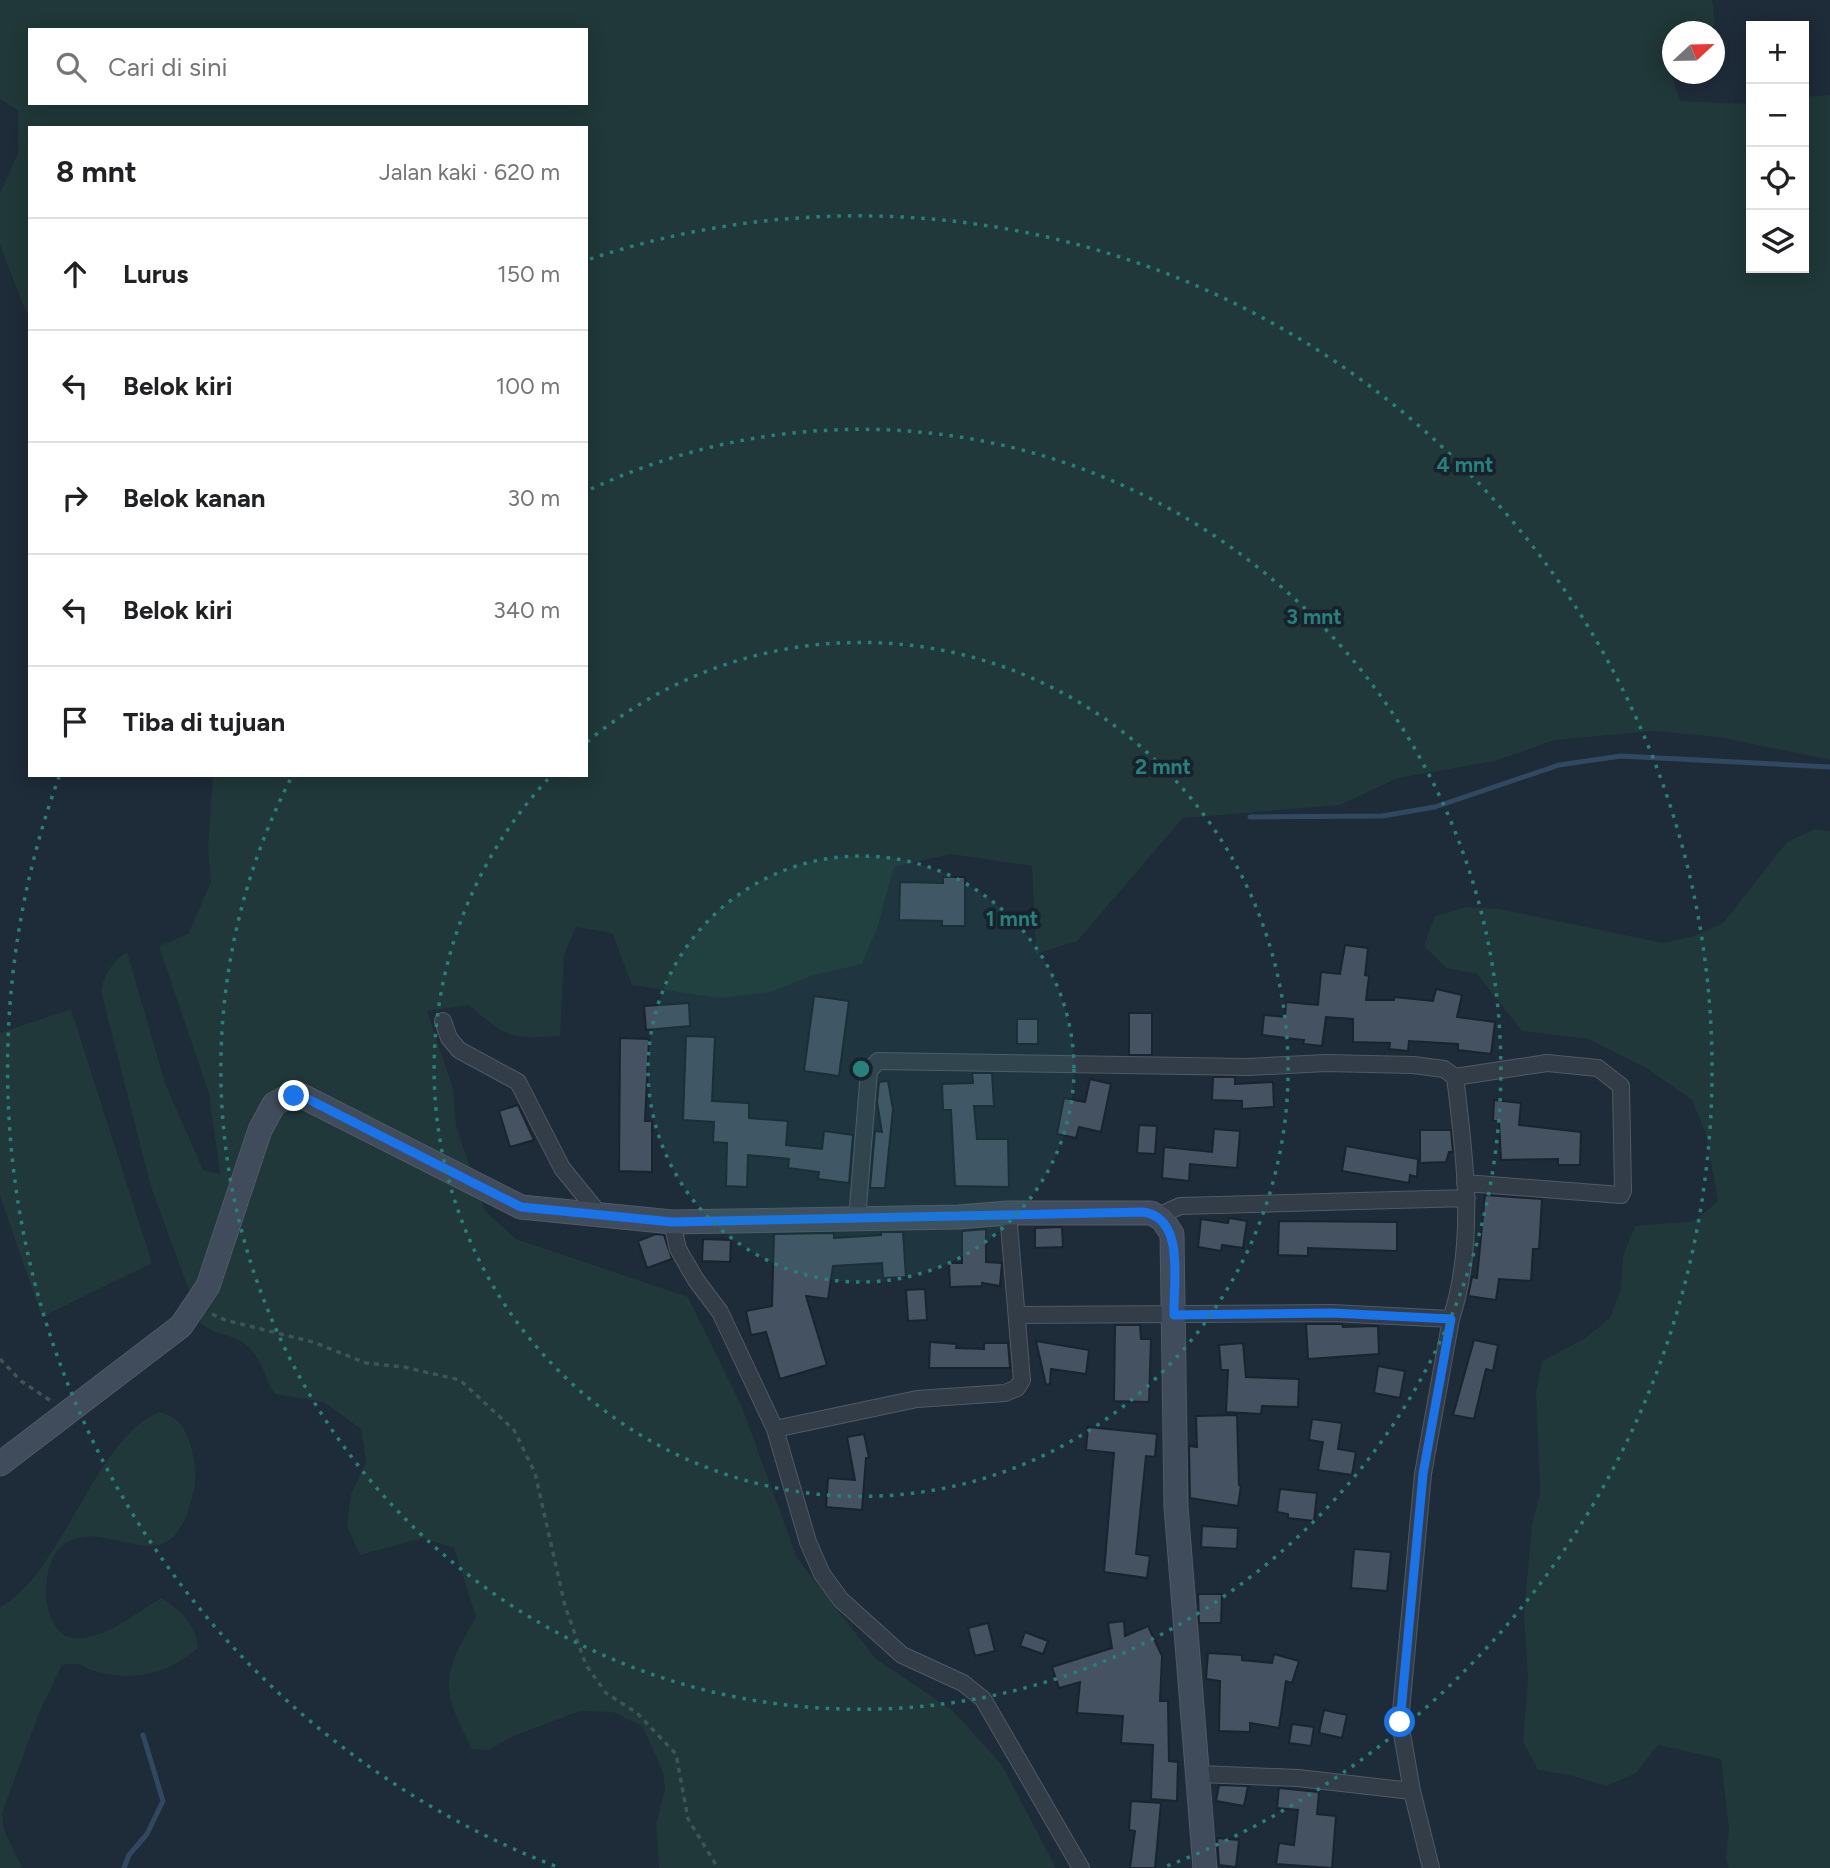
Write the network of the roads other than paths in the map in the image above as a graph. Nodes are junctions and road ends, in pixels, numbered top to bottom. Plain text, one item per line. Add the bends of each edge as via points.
1 (443, 1021) dead end
2 (1455, 1077) junction
3 (1466, 1191) junction
4 (1008, 1213) junction
5 (600, 1215) junction
6 (857, 1219) junction
7 (1162, 1219) junction
8 (672, 1222) junction
9 (1017, 1315) junction
10 (1174, 1315) junction
11 (1451, 1319) junction
12 (775, 1429) junction
13 (0, 1464) edge
14 (1199, 1773) junction
15 (1412, 1791) junction
16 (1081, 1868) edge
17 (1205, 1868) edge
18 (1431, 1868) edge

1 - 5 street via 459,1051 518,1082 562,1168
2 - 3 street
2 - 3 street via 1547,1063 1598,1068 1621,1086 1621,1195
2 - 6 street via 1444,1069 1413,1065 878,1061 869,1071
3 - 7 street via 1180,1206
3 - 11 street via 1459,1296
4 - 6 main road
4 - 7 main road via 1143,1212
4 - 9 street
5 - 8 main road
5 - 13 main road via 516,1205 302,1096 287,1097 274,1104 260,1130 208,1286 197,1306 181,1326
6 - 8 main road
7 - 10 main road via 1172,1234
8 - 12 street via 678,1249 720,1312
9 - 10 street
9 - 12 street via 1022,1380 1011,1391 917,1399
10 - 11 street via 1332,1313
10 - 14 main road via 1176,1507
11 - 15 street via 1423,1474 1405,1658 1400,1722
12 - 16 street via 822,1574 841,1600 901,1656 963,1683 983,1699
14 - 15 street
14 - 17 main road
15 - 18 street

